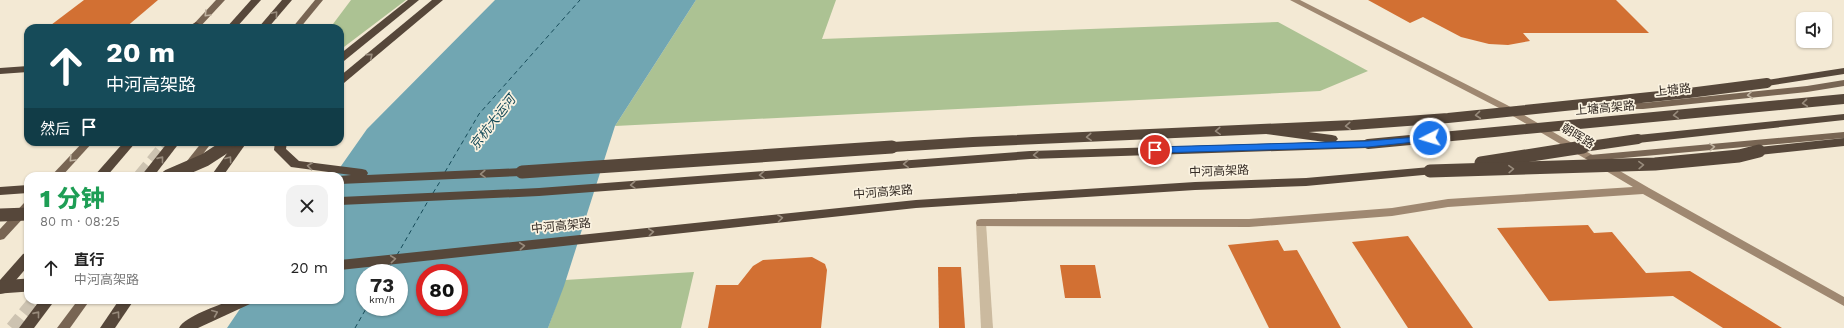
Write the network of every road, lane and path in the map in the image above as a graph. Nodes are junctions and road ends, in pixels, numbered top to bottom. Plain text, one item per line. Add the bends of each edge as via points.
1 (221, 0) edge
2 (256, 0) edge
3 (287, 0) edge
4 (319, 0) edge
5 (414, 0) edge
6 (438, 0) edge
7 (1294, 0) edge
8 (197, 24) edge
9 (235, 24) edge
10 (266, 24) edge
11 (299, 24) edge
12 (344, 56) edge
13 (24, 62) edge
14 (0, 63) edge
15 (24, 69) edge
16 (0, 71) edge
17 (1844, 71) edge
18 (344, 78) edge
19 (1844, 83) edge
20 (1844, 99) edge
21 (1504, 107) junction
22 (1844, 117) edge
23 (1259, 130) junction
24 (1844, 135) edge
25 (1844, 142) edge
26 (1368, 144) junction
27 (84, 146) edge
28 (126, 146) edge
29 (171, 146) tunnel mouth
30 (204, 146) edge
31 (227, 146) edge
32 (238, 146) edge
33 (280, 146) edge
34 (1590, 158) junction
35 (1430, 171) junction
36 (60, 172) edge
37 (104, 172) edge
38 (150, 172) edge
39 (177, 172) edge
40 (183, 172) edge
41 (220, 172) edge
42 (405, 178) junction
43 (344, 180) edge
44 (0, 190) edge
45 (24, 190) edge
46 (1645, 190) junction
47 (344, 201) edge
48 (24, 210) edge
49 (24, 214) edge
50 (0, 215) edge
51 (981, 223) joint
52 (0, 236) edge
53 (24, 261) edge
54 (344, 265) edge
55 (24, 285) edge
56 (0, 288) edge
57 (1844, 302) edge
58 (45, 304) edge
59 (81, 304) edge
60 (124, 304) edge
61 (236, 304) edge
62 (26, 328) edge
63 (63, 328) edge
64 (107, 328) edge
65 (186, 328) edge
66 (987, 328) edge

1 -> 8 main road
2 - 9 highway
10 -> 3 highway
4 - 11 main road
5 - 12 highway
18 -> 6 highway
7 - 21 street, 朝晖路
13 - 14 highway
15 - 16 highway
17 -> 23 highway, bridge via 1689,93 1448,118 1354,126
19 -> 21 main road, 上塘路 via 1643,106
20 -> 26 highway, 上塘高架路, bridge
21 - 34 street, 朝晖路
22 - 35 highway, bridge via 1638,139
23 - 26 highway, bridge
23 -> 42 highway, bridge via 973,142
34 -> 24 main road
35 -> 25 highway, bridge via 1655,164
26 -> 47 highway, 中河高架路 via 1030,155 539,192
27 -> 36 main road
28 - 37 highway
38 -> 29 highway
30 - 40 main road
31 - 39 highway, bridge via 205,160
41 -> 32 highway
42 -> 33 highway via 295,164 280,150
34 - 46 street, 朝晖路
54 -> 35 highway, 中河高架路 via 916,204 1306,182
42 - 43 highway
44 - 45 highway
46 - 51 street via 1448,203 1392,212 1249,223
46 - 57 street, 朝晖路
48 - 52 main road
49 - 50 highway, bridge
51 - 66 street
53 - 56 highway
55 - 56 highway, bridge
62 -> 58 highway
59 - 63 main road
64 -> 60 highway
65 -> 61 highway

